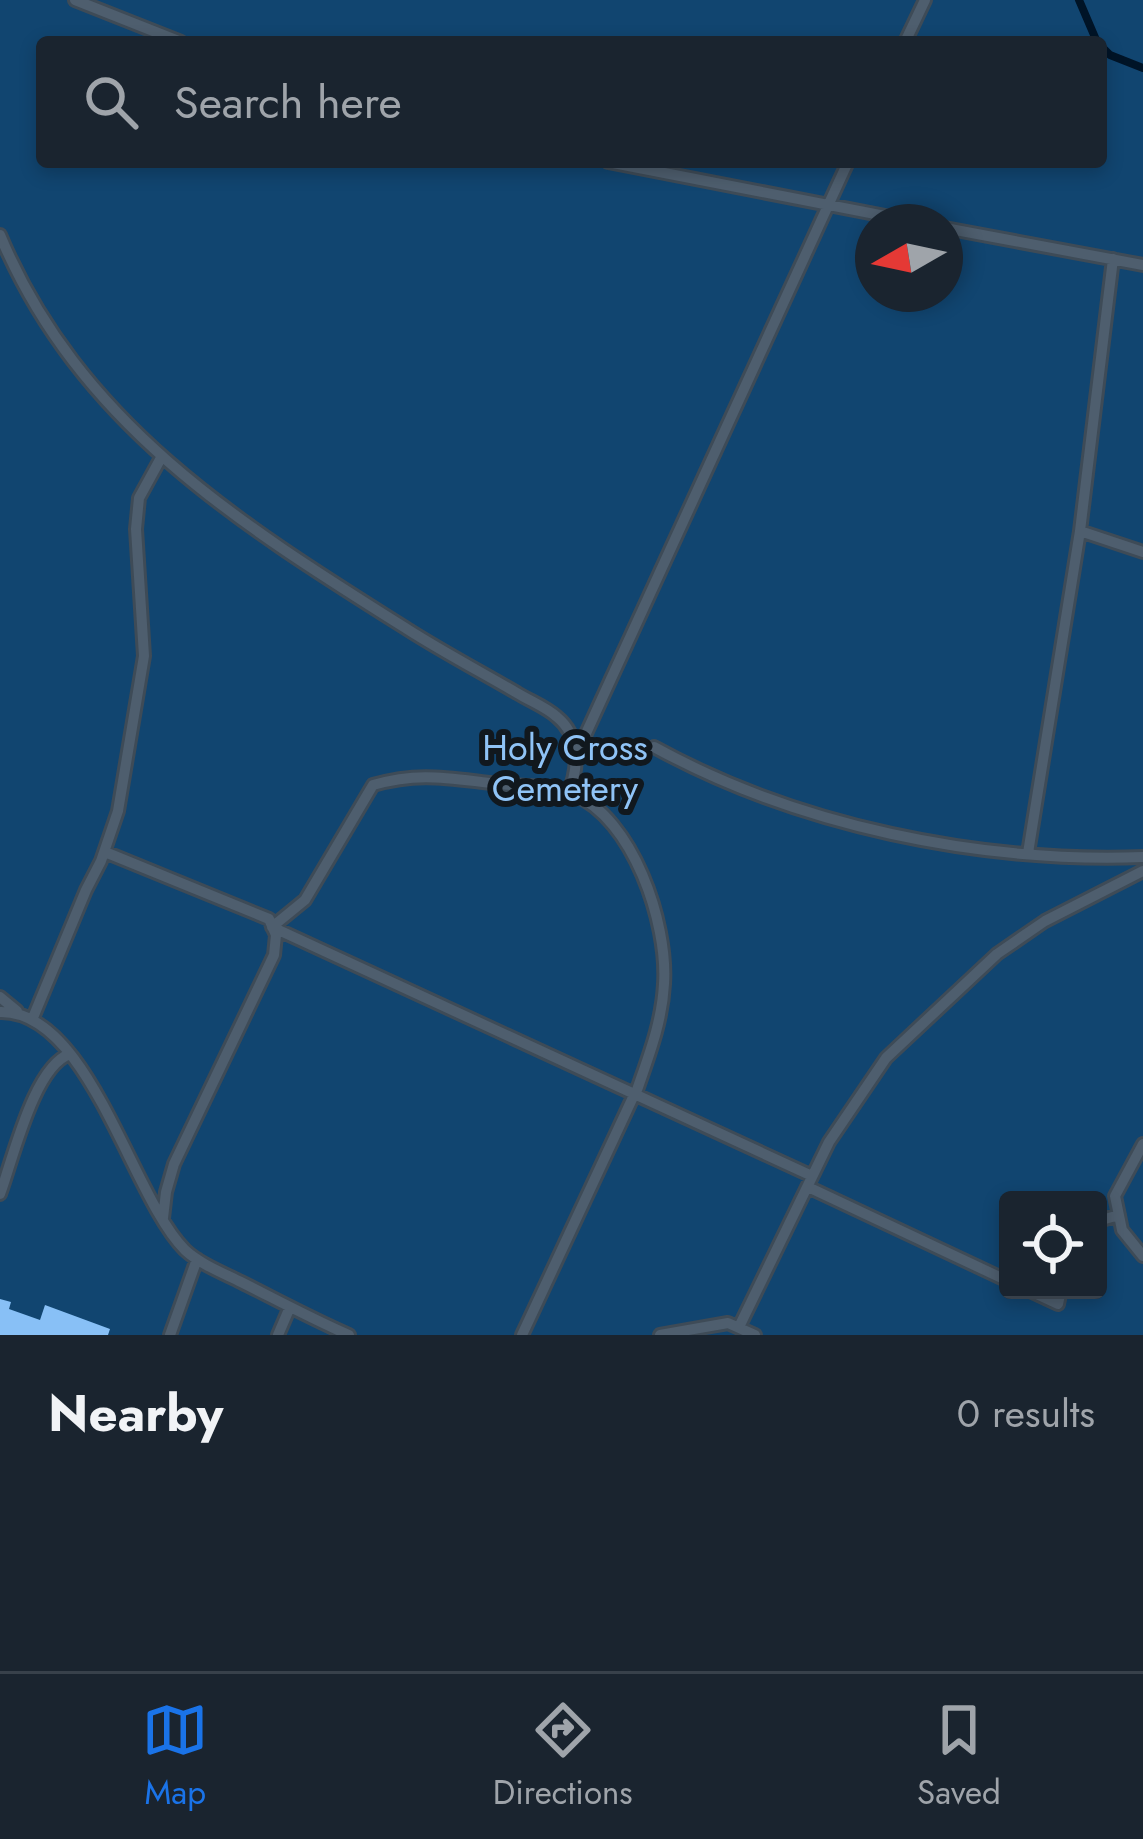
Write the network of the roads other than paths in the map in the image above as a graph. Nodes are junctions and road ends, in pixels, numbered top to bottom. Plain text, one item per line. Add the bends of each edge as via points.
1 (75, 0) edge
2 (925, 0) edge
3 (167, 36) edge
4 (908, 36) edge
5 (639, 168) edge
6 (845, 168) edge
7 (828, 205) junction
8 (855, 210) edge
9 (963, 231) edge
10 (0, 237) edge
11 (1113, 259) junction
12 (1143, 265) edge
13 (162, 456) junction
14 (1080, 531) junction
15 (1143, 552) edge
16 (654, 747) dead end
17 (576, 756) junction
18 (569, 792) junction
19 (104, 852) junction
20 (1028, 853) junction
21 (1143, 856) edge
22 (1143, 872) edge
23 (272, 926) junction
24 (0, 997) edge
25 (17, 1011) junction
26 (0, 1012) edge
27 (32, 1020) junction
28 (70, 1054) junction
29 (634, 1095) junction
30 (1143, 1144) edge
31 (810, 1182) junction
32 (0, 1194) edge
33 (1119, 1215) junction
34 (1107, 1218) edge
35 (164, 1219) junction
36 (1143, 1256) edge
37 (196, 1259) junction
38 (999, 1276) edge
39 (290, 1307) junction
40 (318, 1322) junction
41 (739, 1327) junction
42 (702, 1331) edge
43 (170, 1335) edge
44 (278, 1335) edge
45 (331, 1335) edge
46 (349, 1335) edge
47 (522, 1335) edge
48 (660, 1335) edge
49 (755, 1335) edge

1 - 3 lane
2 - 4 lane
5 - 7 lane
6 - 7 lane
7 - 8 lane
7 - 17 lane
9 - 11 lane
10 - 13 lane via 58,345 95,394
11 - 12 lane
11 - 14 lane
13 - 17 lane via 408,630 559,717
13 - 19 lane via 139,498 144,656 128,765
14 - 15 lane
14 - 20 lane
16 - 20 lane via 820,815
17 - 18 lane
18 - 23 lane via 435,775 373,785 305,900
18 - 29 lane via 620,833 658,925 665,980 659,1029
19 - 23 lane
19 - 27 lane
20 - 21 lane
22 - 31 lane via 1045,921 953,991 851,1104
23 - 29 lane
23 - 35 lane via 274,955 174,1164
24 - 25 lane
25 - 26 lane
25 - 27 lane
27 - 28 lane
28 - 32 lane via 41,1081
28 - 35 lane
29 - 31 lane
29 - 47 lane
30 - 33 lane via 1115,1196
31 - 38 lane
31 - 41 lane
33 - 34 lane
33 - 36 lane
35 - 37 lane
37 - 39 lane
37 - 43 lane
39 - 40 lane
39 - 44 lane
40 - 45 lane
40 - 46 lane
41 - 42 lane
41 - 49 lane
42 - 48 lane

